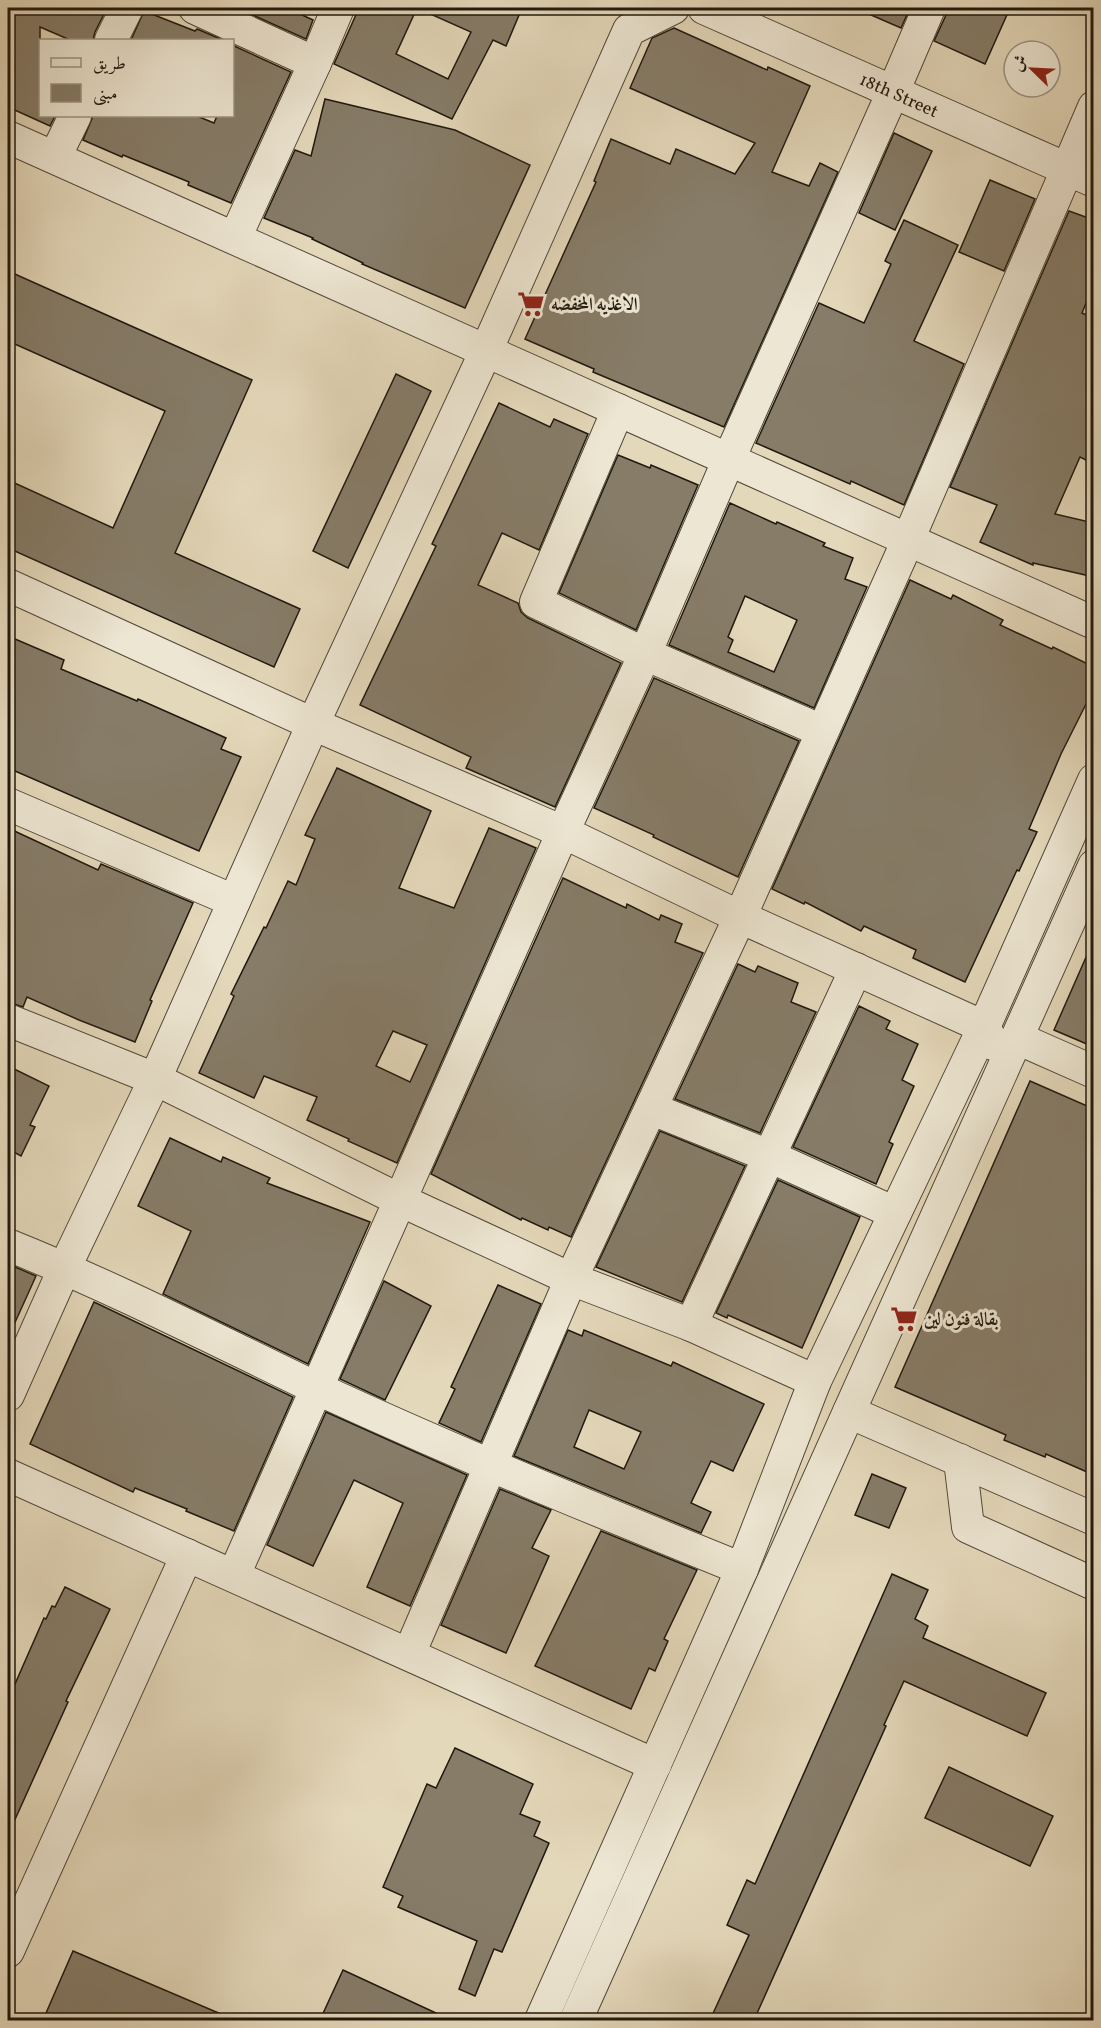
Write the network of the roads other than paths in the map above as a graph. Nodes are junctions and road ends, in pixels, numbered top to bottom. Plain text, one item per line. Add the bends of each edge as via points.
1 (127, 8) edge
2 (195, 8) edge
3 (338, 8) edge
4 (673, 8) edge
5 (704, 8) edge
6 (929, 8) edge
7 (112, 39) edge
8 (315, 63) junction
9 (893, 92) junction
10 (1094, 106) edge
11 (75, 117) edge
12 (8, 137) edge
13 (56, 157) junction
14 (1081, 175) edge
15 (235, 238) junction
16 (486, 351) junction
17 (618, 410) junction
18 (729, 459) junction
19 (908, 540) junction
20 (8, 585) edge
21 (1094, 623) edge
22 (645, 654) junction
23 (313, 724) junction
24 (822, 730) junction
25 (1094, 780) edge
26 (8, 804) edge
27 (564, 832) junction
28 (1094, 866) edge
29 (234, 901) junction
30 (740, 916) junction
31 (856, 969) junction
32 (8, 1020) edge
33 (984, 1027) junction
34 (1017, 1038) junction
35 (1094, 1072) edge
36 (155, 1079) junction
37 (985, 1108) junction
38 (652, 1109) junction
39 (769, 1156) junction
40 (402, 1201) junction
41 (895, 1213) junction
42 (8, 1245) edge
43 (64, 1267) junction
44 (571, 1279) junction
45 (691, 1325) junction
46 (815, 1381) junction
47 (317, 1388) junction
48 (8, 1395) edge
49 (849, 1412) junction
50 (960, 1460) junction
51 (492, 1467) junction
52 (8, 1475) edge
53 (1094, 1519) edge
54 (187, 1555) junction
55 (742, 1569) junction
56 (234, 1575) junction
57 (1094, 1584) edge
58 (410, 1654) junction
59 (655, 1765) junction
60 (8, 1952) edge
61 (541, 2020) edge
62 (576, 2020) edge

1 - 7 street
2 - 8 street
3 - 8 street
4 - 16 street via 629,30
5 - 9 street, 18th Street
6 - 9 street
8 - 15 street
9 - 14 street, 18th Street
9 - 18 street
10 - 14 street
11 - 13 street
12 - 13 street
13 - 15 street
14 - 19 street
15 - 16 street
16 - 17 street
16 - 23 street
17 - 18 street
17 - 22 street via 536,602
18 - 19 street
18 - 22 street
19 - 21 street
19 - 24 street
20 - 23 street
22 - 24 street
22 - 27 street
23 - 27 street
23 - 29 street
24 - 30 street
25 - 33 street
26 - 29 street
27 - 30 street
27 - 40 street
28 - 34 street
29 - 36 street
30 - 31 street
30 - 38 street
31 - 33 street
31 - 39 street
32 - 36 street
33 - 37 street via 998,1053
33 - 41 street
34 - 35 street
34 - 37 street
36 - 40 street
36 - 43 street
37 - 49 street
38 - 39 street
38 - 44 street
39 - 41 street
39 - 45 street
40 - 44 street
40 - 47 street
41 - 46 street
42 - 43 street
43 - 47 street
43 - 48 street
44 - 45 street
44 - 51 street
45 - 46 street
46 - 55 street
47 - 51 street
47 - 56 street
49 - 50 street
49 - 62 street
50 - 53 street
50 - 57 street via 968,1527
51 - 55 street
51 - 58 street
52 - 54 street
54 - 56 street
54 - 60 street
55 - 59 street
56 - 58 street
58 - 59 street
59 - 61 street

